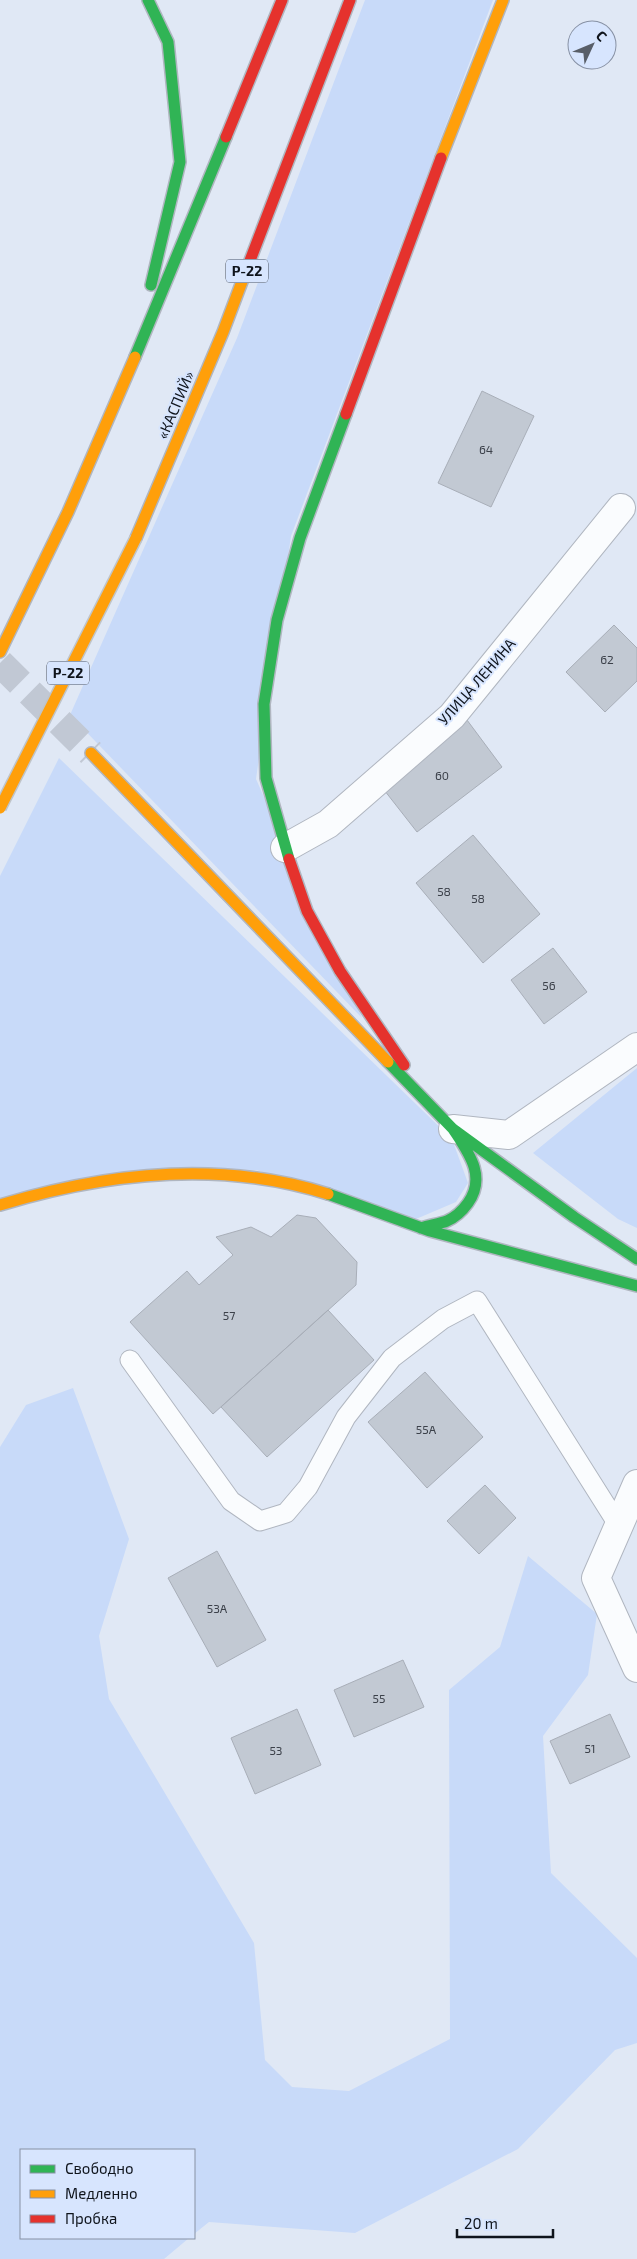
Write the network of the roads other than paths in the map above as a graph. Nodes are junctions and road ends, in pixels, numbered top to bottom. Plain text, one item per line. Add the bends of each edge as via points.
1 (148, 0) edge
2 (282, 0) edge
3 (350, 0) edge
4 (503, 0) edge
5 (131, 367) junction
6 (620, 508) dead end
7 (0, 652) edge
8 (91, 752) tunnel mouth
9 (0, 808) edge
10 (285, 848) junction
11 (637, 1047) edge
12 (453, 1129) junction
13 (0, 1205) edge
14 (420, 1228) junction
15 (637, 1259) edge
16 (637, 1286) edge
17 (130, 1360) dead end
18 (637, 1484) edge
19 (619, 1526) junction
20 (637, 1668) edge

1 - 5 main road via 168,42 180,162
2 - 5 main road
3 - 9 main road, «КАСПИЙ» / Р-22, bridge via 224,332 136,538
4 - 10 main road via 304,529 277,620 264,704 266,778
5 - 7 main road via 68,512
6 - 10 street, УЛИЦА ЛЕНИНА via 452,716 328,824
8 - 12 main road
10 - 12 main road via 307,910 340,971 384,1038
11 - 12 street via 509,1134
12 - 14 main road via 471,1156 477,1175 476,1190 469,1205 460,1213 449,1220
12 - 15 main road
13 - 14 main road via 64,1188 118,1179 220,1175 308,1189 350,1200
14 - 16 main road
17 - 19 lane via 231,1501 260,1520 286,1513 308,1487 346,1417 392,1358 443,1319 477,1301
18 - 19 street
19 - 20 street via 596,1578

